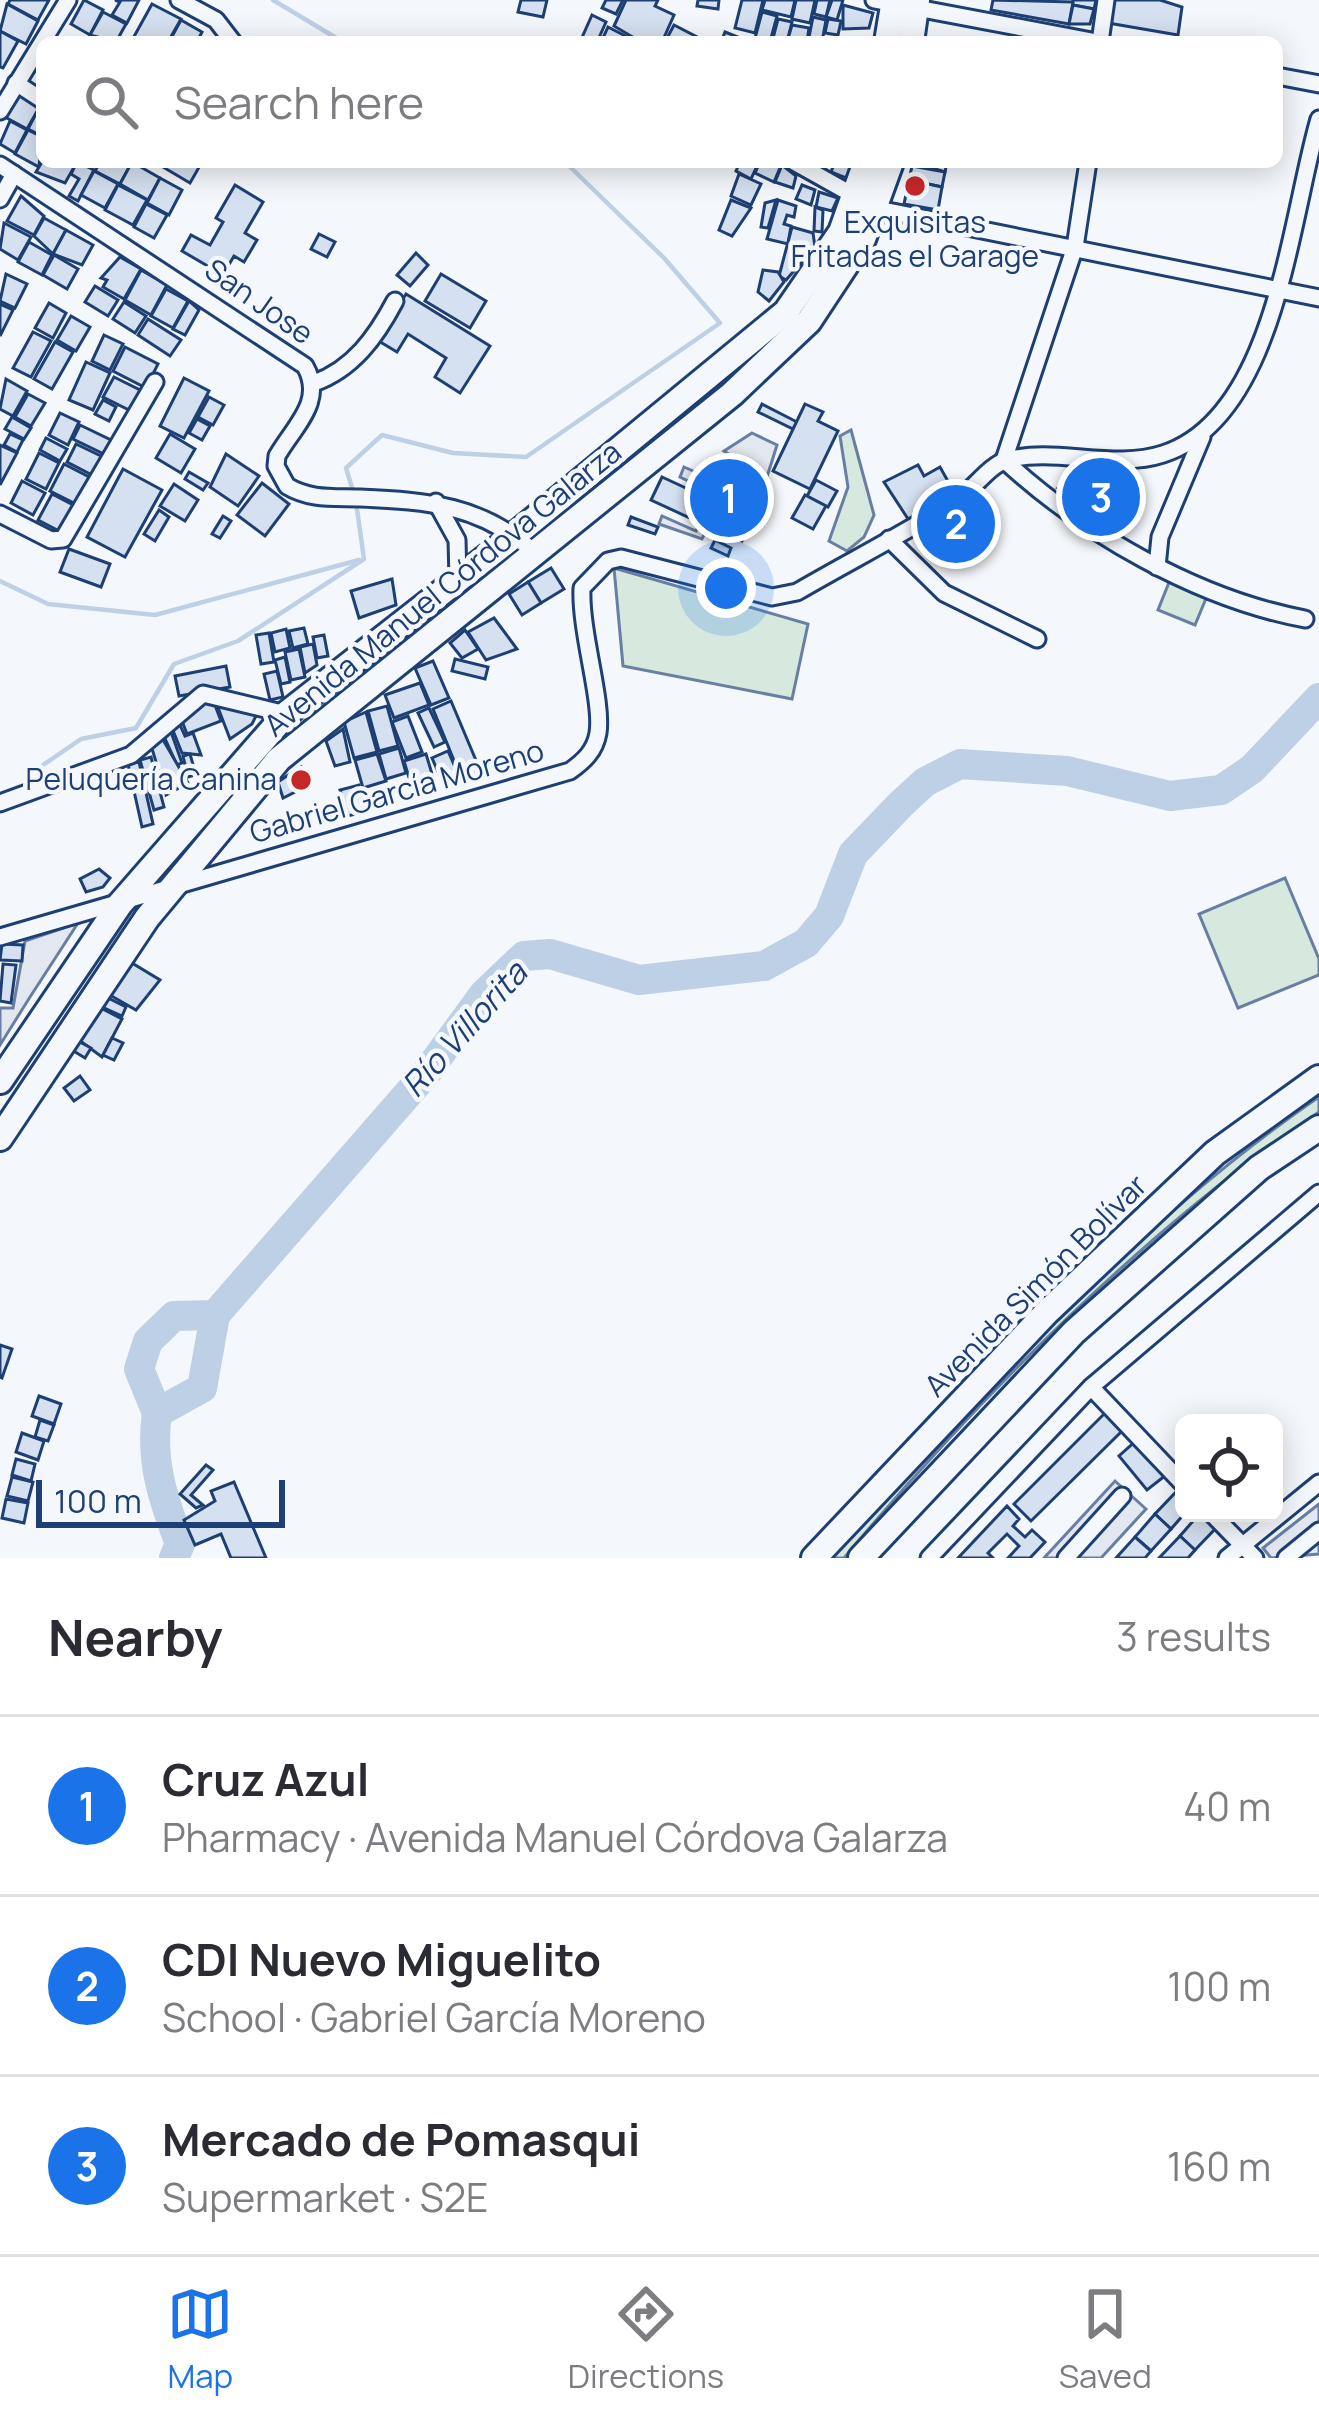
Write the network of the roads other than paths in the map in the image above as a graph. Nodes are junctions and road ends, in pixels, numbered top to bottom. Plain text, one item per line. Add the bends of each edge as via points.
1 (68, 0) edge
2 (178, 0) edge
3 (1106, 0) edge
4 (898, 4) edge
5 (45, 36) edge
6 (229, 36) edge
7 (889, 36) edge
8 (908, 36) edge
9 (1067, 36) edge
10 (1100, 36) edge
11 (36, 51) edge
12 (1283, 77) edge
13 (16, 83) junction
14 (1319, 84) edge
15 (36, 96) edge
16 (0, 111) edge
17 (1318, 128) edge
18 (805, 168) edge
19 (866, 168) edge
20 (887, 168) edge
21 (1087, 168) edge
22 (7, 170) edge
23 (0, 200) edge
24 (867, 203) junction
25 (1075, 247) junction
26 (1278, 290) junction
27 (1319, 298) edge
28 (394, 301) dead end
29 (155, 382) dead end
30 (314, 382) junction
31 (639, 433) junction
32 (1202, 437) junction
33 (656, 455) junction
34 (1004, 460) junction
35 (581, 481) junction
36 (599, 500) junction
37 (436, 502) junction
38 (0, 514) edge
39 (889, 539) junction
40 (525, 544) junction
41 (1157, 567) junction
42 (458, 580) junction
43 (1305, 620) dead end
44 (1037, 639) dead end
45 (286, 714) junction
46 (0, 802) edge
47 (173, 884) junction
48 (118, 906) junction
49 (147, 918) junction
50 (0, 937) edge
51 (1319, 1078) edge
52 (0, 1081) edge
53 (1319, 1128) edge
54 (0, 1138) edge
55 (1319, 1193) edge
56 (1091, 1387) junction
57 (1175, 1476) edge
58 (1319, 1483) edge
59 (1122, 1496) dead end
60 (1220, 1522) edge
61 (1319, 1532) edge
62 (1241, 1544) junction
63 (814, 1558) edge
64 (861, 1558) edge
65 (928, 1558) edge
66 (1066, 1558) edge
67 (1227, 1558) edge
68 (1255, 1558) edge
69 (1286, 1558) edge

1 - 5 street
2 - 6 street via 217,20
3 - 10 street
4 - 7 main road
4 - 8 main road
4 - 9 street
11 - 13 street
12 - 14 street
13 - 15 street
13 - 16 street
17 - 26 street
18 - 24 street
19 - 24 main road, Avenida Manuel Córdova Galarza
20 - 24 main road, Avenida Manuel Córdova Galarza
21 - 25 street
22 - 23 street
22 - 30 street, San Jose via 218,305 305,366
24 - 25 street
24 - 31 main road, Avenida Manuel Córdova Galarza via 786,312
24 - 33 main road, Avenida Manuel Córdova Galarza via 809,321
25 - 26 street
25 - 34 street
26 - 27 street
26 - 32 street via 1249,367
28 - 30 street via 341,373
29 - 38 street via 63,539
30 - 37 street, San Jose via 313,401 278,456 287,486 325,498
31 - 33 main road
31 - 35 main road, Avenida Manuel Córdova Galarza
32 - 34 street via 1159,456
32 - 41 street via 1160,537
33 - 36 main road, Avenida Manuel Córdova Galarza
34 - 39 street, Gabriel García Moreno via 960,498
34 - 41 street
35 - 36 main road
35 - 40 main road, Avenida Manuel Córdova Galarza
36 - 40 main road, Avenida Manuel Córdova Galarza
37 - 40 street, San Jose via 476,511
37 - 42 street via 457,540
39 - 44 street via 944,593
39 - 47 street, Gabriel García Moreno via 797,592 772,597 608,561 582,588 598,732 588,758 570,771
40 - 42 main road, Avenida Manuel Córdova Galarza
40 - 47 main road, Avenida Manuel Córdova Galarza via 279,759
41 - 43 street via 1256,610
42 - 45 main road, Avenida Manuel Córdova Galarza
45 - 46 street via 203,694 131,754
45 - 48 main road, Avenida Manuel Córdova Galarza
47 - 48 street
47 - 49 main road, Avenida Manuel Córdova Galarza
48 - 49 main road
48 - 50 street
48 - 52 main road, Avenida Manuel Córdova Galarza
49 - 54 main road, Avenida Manuel Córdova Galarza
51 - 63 main road, Avenida Simón Bolívar via 1215,1154 1047,1312
53 - 64 main road, Avenida Simón Bolívar via 1259,1168 1074,1332
55 - 56 street
56 - 57 street
56 - 65 street
58 - 62 street
59 - 66 street
60 - 62 street
61 - 69 street
62 - 67 street
62 - 68 street

